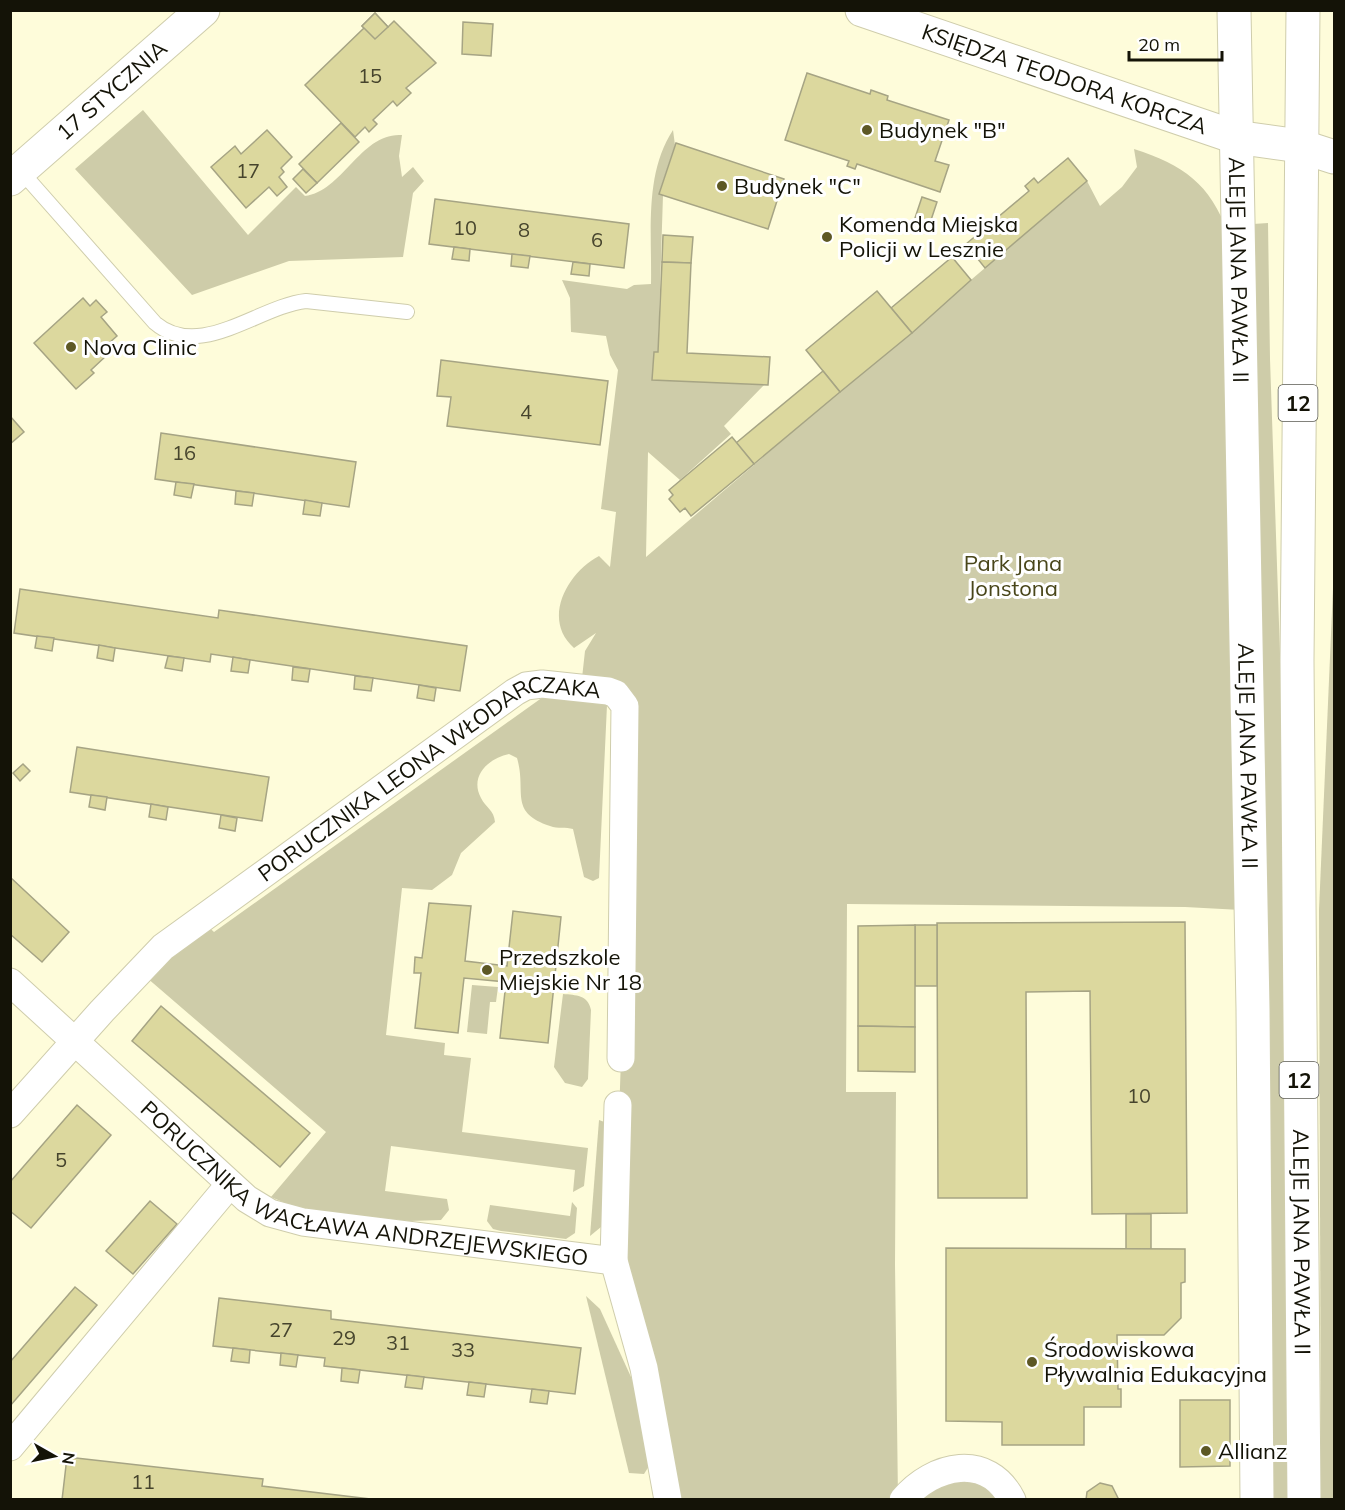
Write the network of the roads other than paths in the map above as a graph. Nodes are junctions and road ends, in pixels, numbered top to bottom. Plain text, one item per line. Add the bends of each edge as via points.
1 (203, 10) edge
2 (862, 10) edge
3 (1234, 10) edge
4 (1303, 10) edge
5 (912, 19) edge
6 (1235, 137) junction
7 (1300, 146) junction
8 (1335, 157) edge
9 (14, 171) edge
10 (407, 312) dead end
11 (10, 982) edge
12 (73, 1042) junction
13 (621, 1058) dead end
14 (618, 1105) dead end
15 (10, 1114) edge
16 (230, 1184) junction
17 (614, 1261) junction
18 (10, 1447) edge
19 (668, 1500) edge
20 (903, 1500) edge
21 (1012, 1500) edge
22 (1257, 1500) edge
23 (1304, 1500) edge

1 - 9 main road, 17 STYCZNIA
2 - 5 main road, KSIĘDZA TEODORA KORCZA
3 - 6 main road, ALEJE JANA PAWŁA II / 12
4 - 7 main road, ALEJE JANA PAWŁA II / 12
5 - 6 main road, KSIĘDZA TEODORA KORCZA
6 - 7 main road, KSIĘDZA TEODORA KORCZA
6 - 22 main road, ALEJE JANA PAWŁA II / 12 via 1247,621
7 - 8 main road, KSIĘDZA TEODORA KORCZA
7 - 23 main road, ALEJE JANA PAWŁA II / 12 via 1298,1007
9 - 10 lane via 155,323 172,333 214,334 290,303 306,301
11 - 12 street, PORUCZNIKA WACŁAWA ANDRZEJEWSKIEGO
12 - 13 street, PORUCZNIKA LEONA WŁODARCZAKA via 162,947 515,692 542,684 608,691 616,694 625,706
12 - 15 street, PORUCZNIKA LEONA WŁODARCZAKA
12 - 16 street, PORUCZNIKA WACŁAWA ANDRZEJEWSKIEGO
14 - 17 street, PORUCZNIKA WACŁAWA ANDRZEJEWSKIEGO
16 - 17 street, PORUCZNIKA WACŁAWA ANDRZEJEWSKIEGO via 270,1213 290,1220
16 - 18 street
17 - 19 street via 644,1368
20 - 21 street via 924,1481 966,1467 995,1476

